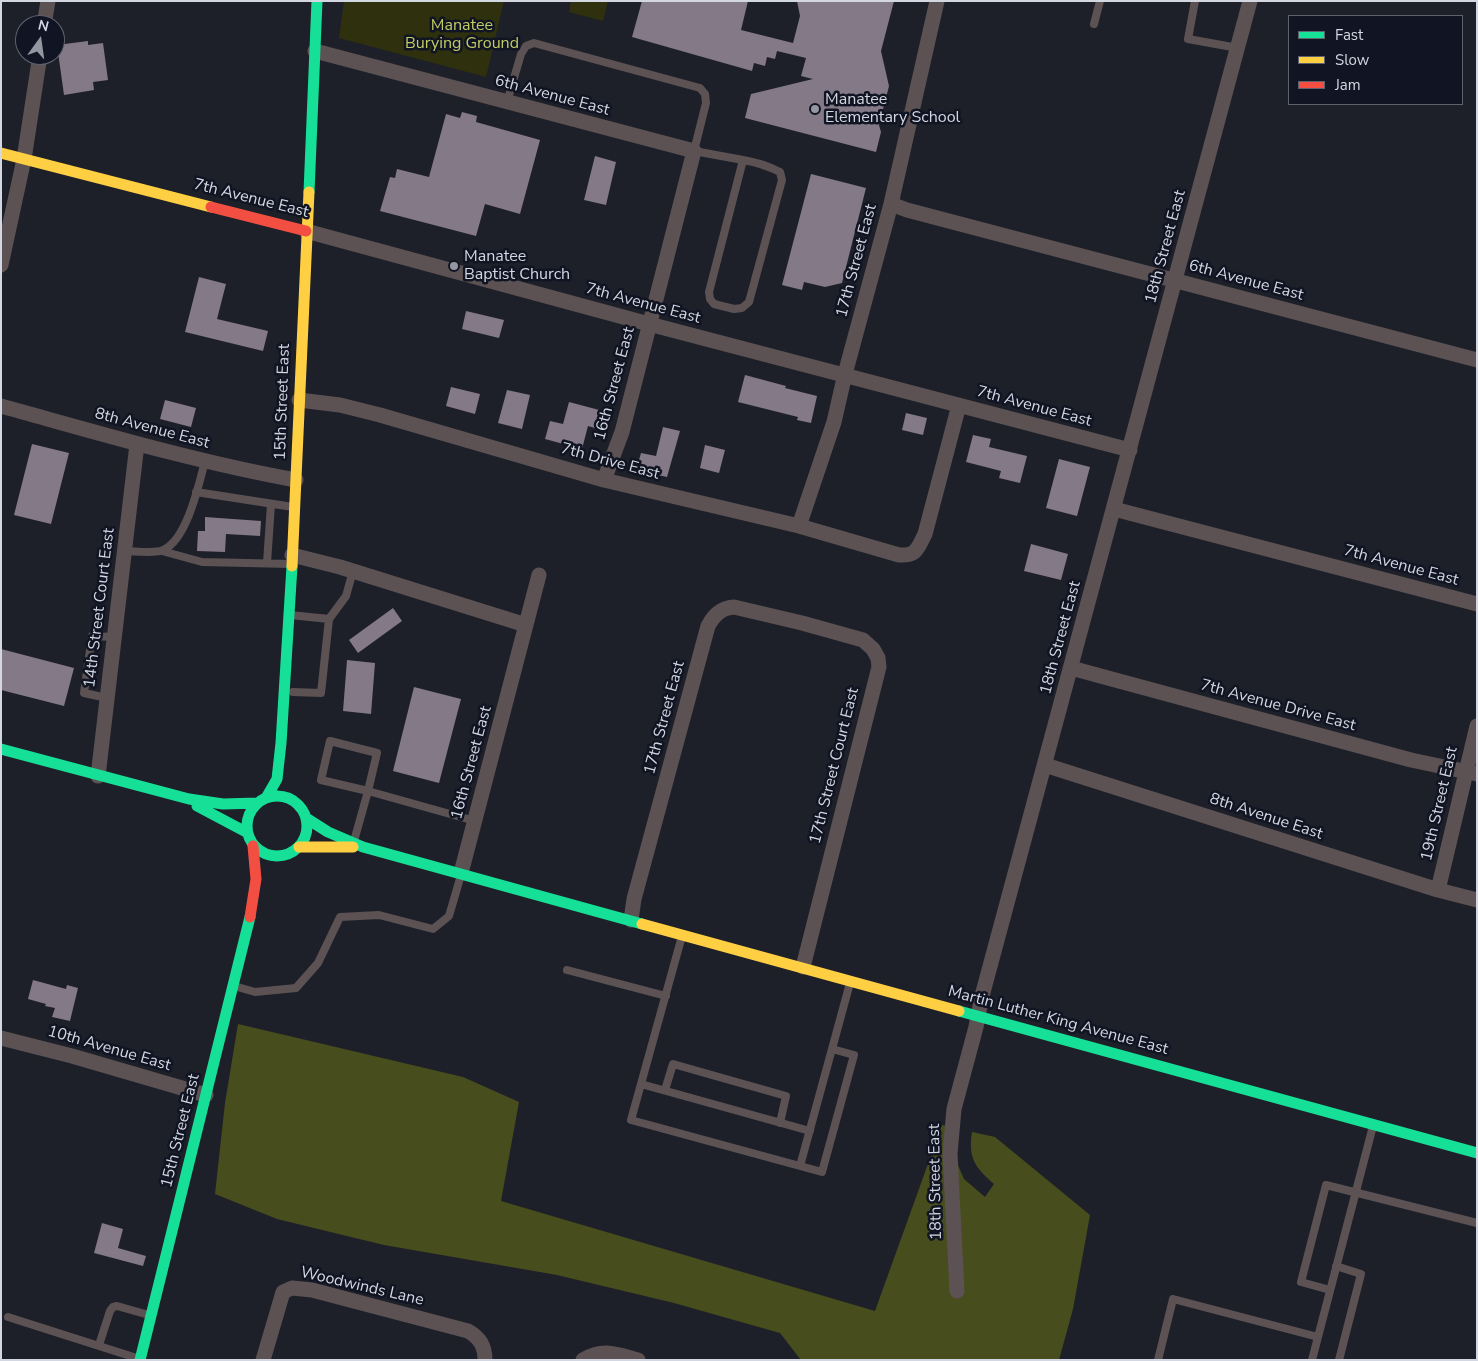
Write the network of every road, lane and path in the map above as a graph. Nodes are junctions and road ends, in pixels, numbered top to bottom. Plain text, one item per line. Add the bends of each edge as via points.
1 (48, 1) edge
2 (316, 1) edge
3 (937, 1) edge
4 (1100, 1) edge
5 (1195, 1) edge
6 (1250, 1) edge
7 (46, 15) edge
8 (1094, 24) dead end
9 (1238, 48) junction
10 (315, 51) junction
11 (38, 65) edge
12 (507, 102) junction
13 (694, 151) junction
14 (1, 153) edge
15 (24, 159) junction
16 (743, 160) junction
17 (890, 204) junction
18 (306, 231) junction
19 (1, 265) edge
20 (1175, 280) junction
21 (649, 324) junction
22 (1477, 360) edge
23 (845, 374) junction
24 (299, 400) junction
25 (959, 405) junction
26 (1, 406) edge
27 (137, 444) junction
28 (1130, 450) junction
29 (206, 461) junction
30 (296, 480) junction
31 (604, 480) junction
32 (196, 492) junction
33 (270, 504) junction
34 (295, 508) junction
35 (1114, 508) junction
36 (798, 526) junction
37 (124, 551) junction
38 (162, 551) junction
39 (292, 559) junction
40 (267, 563) junction
41 (354, 571) junction
42 (539, 575) dead end
43 (1477, 604) edge
44 (288, 615) junction
45 (329, 619) junction
46 (802, 623) joint
47 (526, 625) junction
48 (114, 637) junction
49 (1071, 668) junction
50 (285, 672) junction
51 (293, 692) junction
52 (107, 698) junction
53 (1477, 726) edge
54 (1, 749) edge
55 (291, 758) dead end
56 (1045, 765) junction
57 (1471, 772) edge
58 (98, 776) junction
59 (291, 782) dead end
60 (368, 791) junction
61 (182, 798) junction
62 (261, 800) junction
63 (293, 801) junction
64 (306, 818) junction
65 (475, 820) junction
66 (246, 832) junction
67 (358, 845) junction
68 (253, 846) junction
69 (299, 847) junction
70 (284, 856) junction
71 (274, 868) dead end
72 (461, 873) junction
73 (268, 880) dead end
74 (1438, 890) junction
75 (1477, 900) edge
76 (252, 911) junction
77 (631, 920) junction
78 (683, 934) junction
79 (803, 968) junction
80 (566, 970) dead end
81 (851, 981) junction
82 (234, 986) junction
83 (666, 996) junction
84 (979, 1016) junction
85 (1, 1038) edge
86 (832, 1049) junction
87 (641, 1084) junction
88 (666, 1090) junction
89 (206, 1095) junction
90 (780, 1123) junction
91 (1373, 1124) junction
92 (810, 1131) junction
93 (1477, 1153) edge
94 (800, 1166) junction
95 (1356, 1192) junction
96 (1477, 1223) edge
97 (1336, 1266) junction
98 (1330, 1290) junction
99 (956, 1291) dead end
100 (151, 1316) junction
101 (8, 1317) dead end
102 (1318, 1337) junction
103 (99, 1345) junction
104 (140, 1360) edge
105 (263, 1360) edge
106 (485, 1360) edge
107 (583, 1360) edge
108 (638, 1360) edge
109 (1158, 1360) edge
110 (1312, 1360) edge
111 (1339, 1360) edge

1 - 7 street
2 - 10 street, 15th Street East
3 - 17 street, 17th Street East
4 - 8 lane
5 - 9 lane via 1188,39
6 - 9 street, 18th Street East
9 - 20 street, 18th Street East
10 - 12 street, 6th Avenue East
10 - 18 street, 15th Street East
11 - 15 street
12 - 13 street, 6th Avenue East
12 - 13 lane via 521,54 526,46 534,43 700,88 706,103
13 - 16 lane, 6th Avenue East
13 - 21 street, 16th Street East
14 - 15 street, 7th Avenue East
15 - 18 street, 7th Avenue East
15 - 19 street
16 - 16 lane, 6th Avenue East via 771,167 780,172 782,180 749,302 734,309 714,304 709,292
17 - 20 street, 6th Avenue East
17 - 23 street, 17th Street East
18 - 21 street, 7th Avenue East
18 - 24 street, 15th Street East
20 - 22 street, 6th Avenue East
20 - 28 street, 18th Street East
21 - 23 street, 7th Avenue East
21 - 31 street, 16th Street East via 622,432
23 - 25 street, 7th Avenue East
23 - 36 street, 17th Street East via 834,422
24 - 30 street, 15th Street East
24 - 31 street, 7th Drive East via 372,413
25 - 28 street, 7th Avenue East
25 - 36 street, 7th Drive East via 925,534 913,554 899,555
26 - 27 street, 8th Avenue East
27 - 29 street, 8th Avenue East
27 - 37 street, 14th Street Court East
28 - 35 street, 18th Street East
29 - 30 street, 8th Avenue East
29 - 32 lane
30 - 34 street, 15th Street East
31 - 36 street, 7th Drive East
32 - 33 lane
32 - 38 lane via 189,516 173,543
33 - 34 lane
33 - 40 lane
34 - 39 street, 15th Street East
35 - 43 street, 7th Avenue East
35 - 49 street, 18th Street East
37 - 38 lane
37 - 48 street, 14th Street Court East
38 - 40 lane via 202,562
39 - 40 lane
39 - 41 street
39 - 44 street, 15th Street East
41 - 45 lane via 346,596
41 - 47 street
42 - 47 street, 16th Street East
44 - 45 lane
44 - 50 street, 15th Street East
45 - 51 lane via 321,693
46 - 77 street, 17th Street East via 734,607 718,613 708,626
46 - 79 street, 17th Street Court East via 863,640 873,649 879,667
47 - 65 street, 16th Street East
48 - 52 street, 14th Street Court East
48 - 52 lane via 92,636 84,693
49 - 56 street, 18th Street East
49 - 57 street, 7th Avenue Drive East via 1410,760
50 - 51 street, 15th Street East via 293,680
50 - 62 street via 277,779
51 - 55 street, 15th Street East
52 - 58 street, 14th Street Court East
53 - 57 street, 19th Street East
54 - 58 street
56 - 74 street, 8th Avenue East
56 - 84 street, 18th Street East
57 - 74 street, 19th Street East
58 - 61 street
59 - 63 street
60 - 60 lane via 377,753 330,741 321,780
60 - 65 lane
60 - 67 lane
61 - 62 street via 238,806
61 - 66 street
62 - 63 street via 280,796
62 - 66 street via 248,816
63 - 64 street
64 - 67 street via 318,828
64 - 69 street via 307,832
65 - 72 street, 16th Street East
66 - 68 street
67 - 69 street
67 - 72 street, Martin Luther King Avenue East
68 - 70 street via 267,855
68 - 76 street, 15th Street East via 257,877
69 - 70 street
70 - 71 street
72 - 77 street, Martin Luther King Avenue East
72 - 82 lane via 449,916 433,929 379,915 340,916 318,964 296,988 255,992
73 - 76 street, 15th Street East
74 - 75 street, 8th Avenue East
76 - 82 street, 15th Street East
77 - 78 street, Martin Luther King Avenue East
78 - 79 street, Martin Luther King Avenue East
78 - 83 lane
79 - 81 street, Martin Luther King Avenue East
80 - 83 lane
81 - 84 street, Martin Luther King Avenue East
81 - 86 lane
82 - 89 street, 15th Street East
83 - 87 lane
84 - 91 street, Martin Luther King Avenue East
84 - 99 street, 18th Street East via 954,1109 950,1154
85 - 89 street, 10th Avenue East
86 - 92 lane
86 - 94 lane via 854,1055 822,1172
87 - 88 lane
87 - 94 lane via 631,1120
88 - 90 lane
88 - 90 lane via 673,1064 786,1096
89 - 100 street, 15th Street East
90 - 92 lane
91 - 93 street, Martin Luther King Avenue East
91 - 95 lane
92 - 94 lane
95 - 96 lane
95 - 97 lane
95 - 98 lane via 1326,1185 1301,1282
97 - 98 lane
97 - 111 lane via 1361,1274
98 - 102 lane
100 - 103 lane via 113,1307
100 - 104 street, 15th Street East
101 - 103 lane
102 - 109 lane via 1173,1299
102 - 110 lane
103 - 104 lane
105 - 106 street, Woodwinds Lane via 283,1292 292,1288 312,1290 468,1331 480,1340
107 - 108 street via 600,1352

